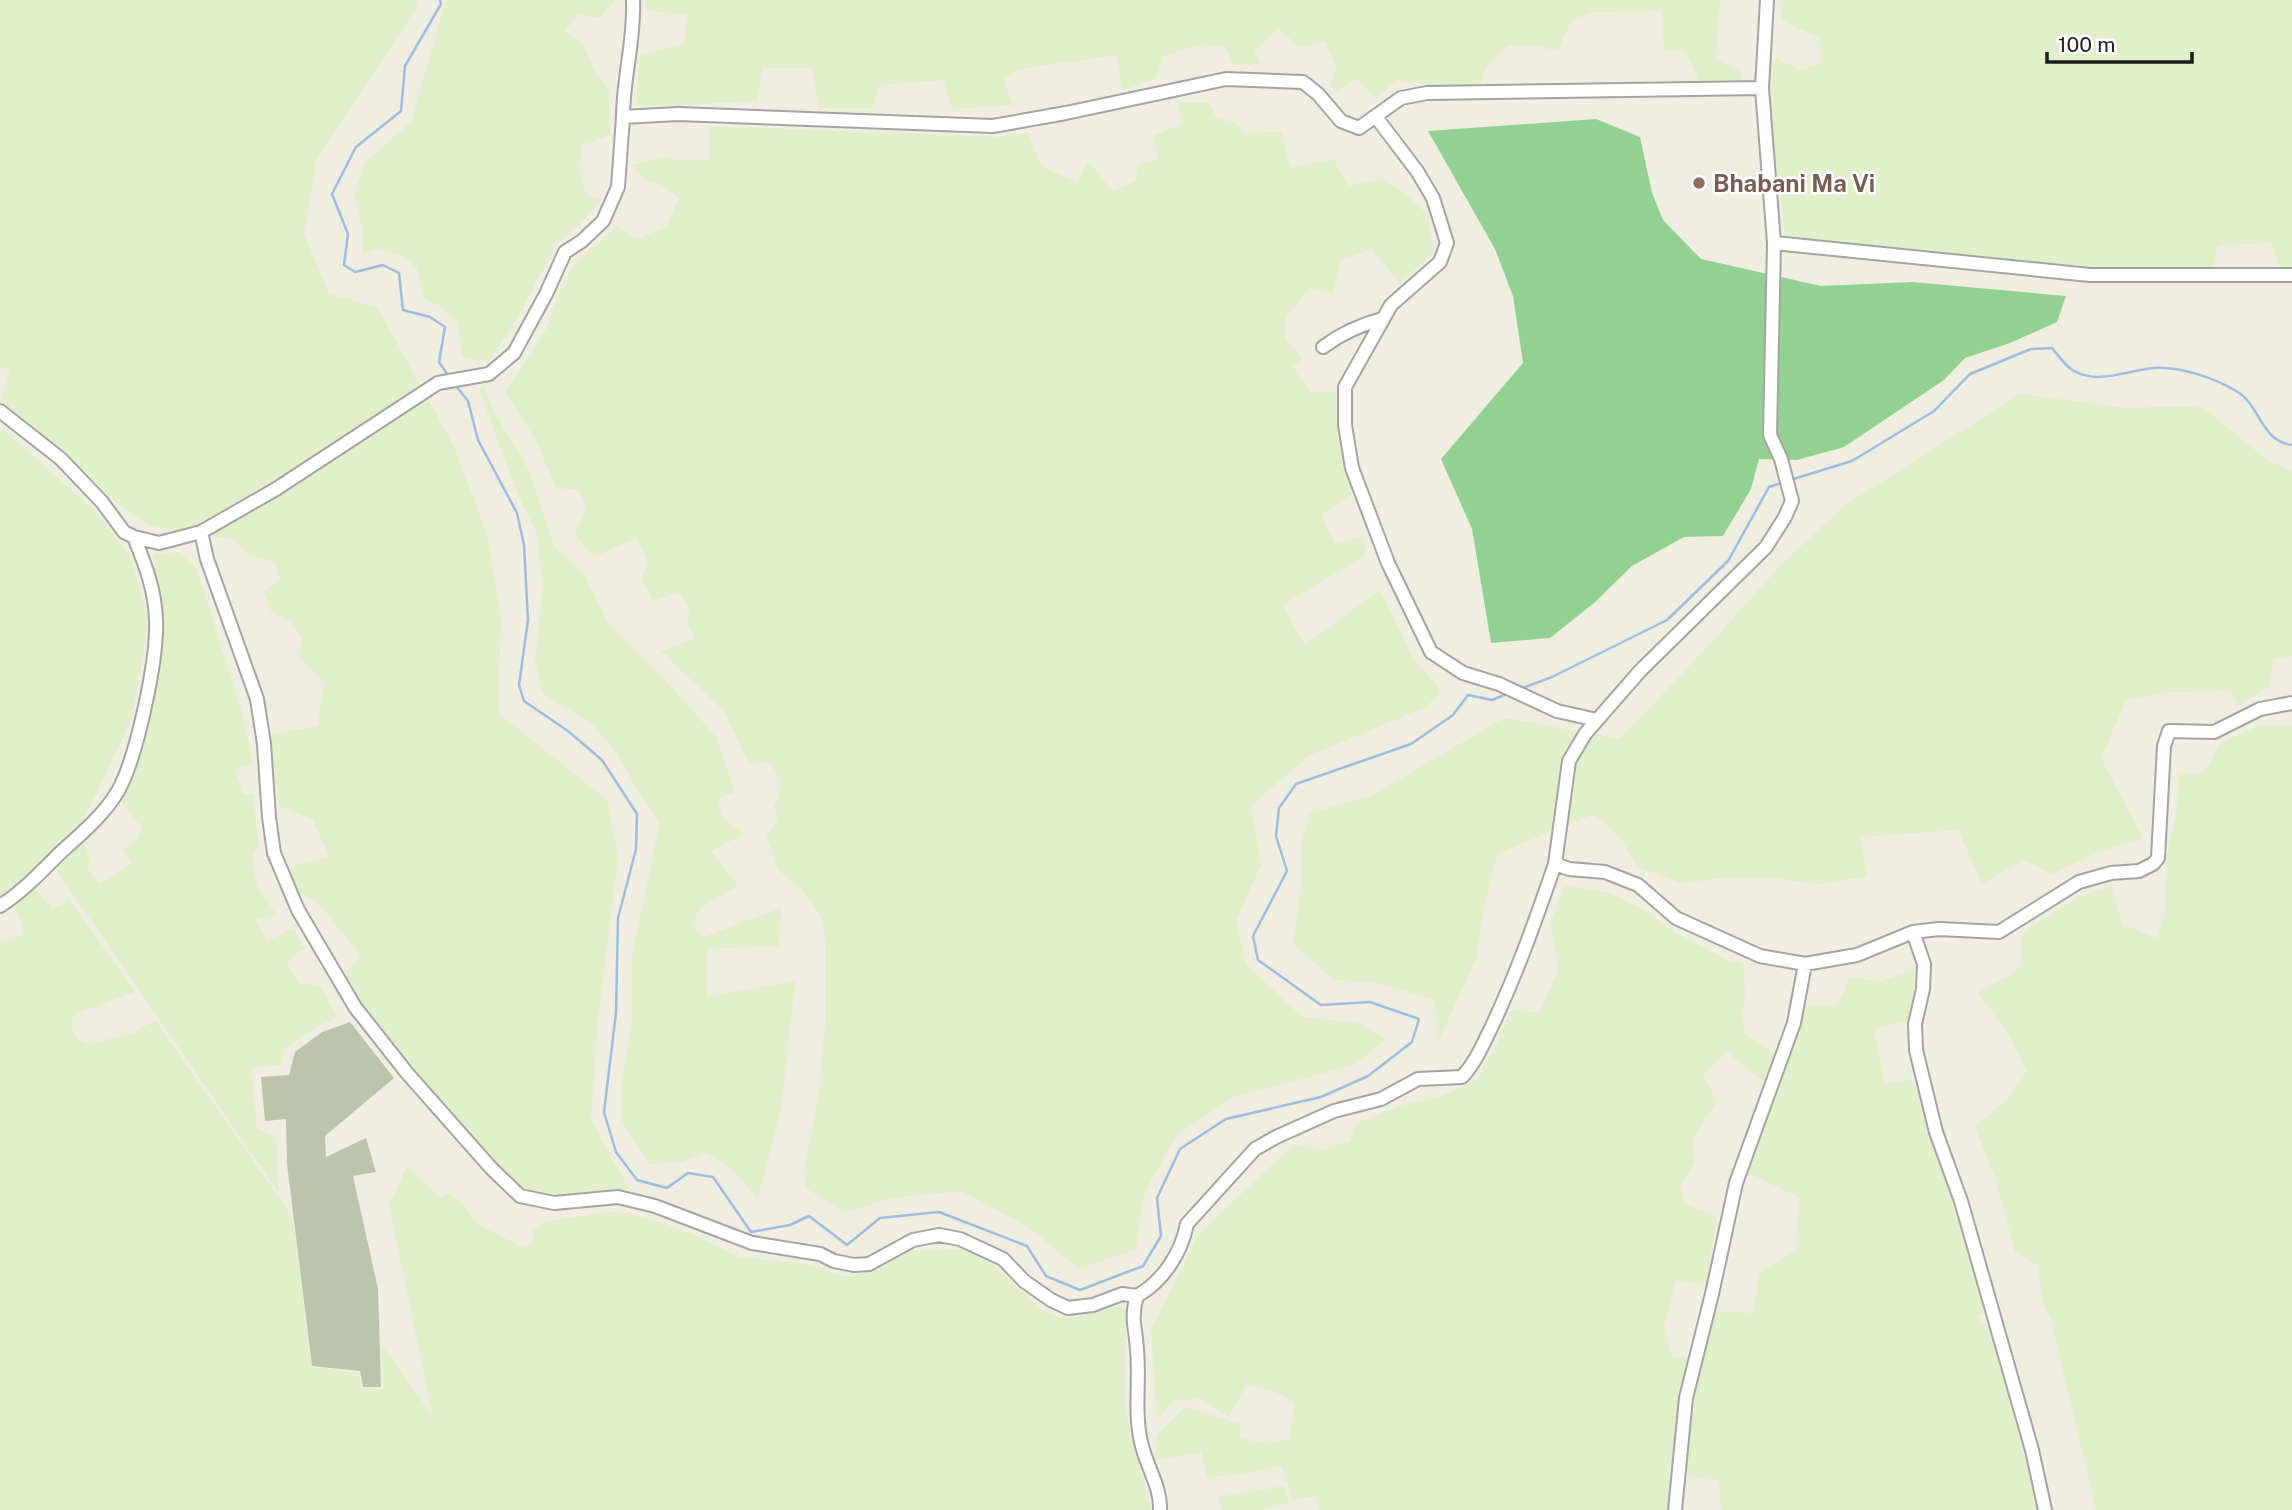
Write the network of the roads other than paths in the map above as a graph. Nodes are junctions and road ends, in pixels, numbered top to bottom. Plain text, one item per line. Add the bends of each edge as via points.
1 (633, 0) edge
2 (1767, 0) edge
3 (1762, 88) junction
4 (623, 117) junction
5 (1376, 117) junction
6 (1774, 243) junction
7 (2292, 275) edge
8 (1382, 318) junction
9 (1323, 346) dead end
10 (0, 411) edge
11 (201, 532) junction
12 (134, 537) junction
13 (2292, 704) edge
14 (1597, 720) junction
15 (1555, 864) junction
16 (0, 906) edge
17 (1913, 932) junction
18 (1805, 964) junction
19 (1137, 1296) junction
20 (1160, 1510) edge
21 (1675, 1510) edge
22 (2045, 1510) edge

1 - 4 street
2 - 3 street
3 - 5 street via 1427,93 1401,98
3 - 6 street
4 - 5 street via 677,114 993,126 1226,79 1303,82 1341,121 1359,128
4 - 11 street via 618,187 603,220 565,253 514,353 489,374 438,383 276,489
5 - 8 street via 1433,198 1447,243 1440,262
6 - 7 street via 2090,275
6 - 14 street via 1770,435 1792,500 1766,547
8 - 9 street via 1360,324
8 - 14 street via 1345,387 1345,425 1352,468 1388,563 1431,652 1463,673
10 - 12 street via 61,459 124,532
11 - 12 street via 159,543
11 - 19 street via 257,699 274,853 298,910 355,1007 415,1082 520,1196 554,1203 618,1197 655,1206 752,1243 820,1254 854,1265 869,1264 913,1240 939,1235 960,1239 1003,1259 1024,1280 1068,1308 1122,1294
12 - 16 street via 150,579 156,619 138,735 126,771 118,791 90,825
13 - 17 street via 2260,709 2214,732 2169,730 2164,746 2158,858 2153,864 2139,871 2078,882 2000,932
14 - 15 street via 1569,761
15 - 18 street via 1616,876 1638,885 1676,918 1760,956
15 - 19 street via 1531,937 1472,1067 1462,1077 1418,1079 1381,1099 1334,1111 1255,1149 1187,1224 1166,1273
17 - 18 street via 1857,955
17 - 22 street via 1924,964 1914,1024 1916,1050 1936,1132 1961,1201 2032,1450
18 - 21 street via 1794,1023 1736,1183 1686,1398
19 - 20 street via 1132,1312 1141,1443 1160,1497

